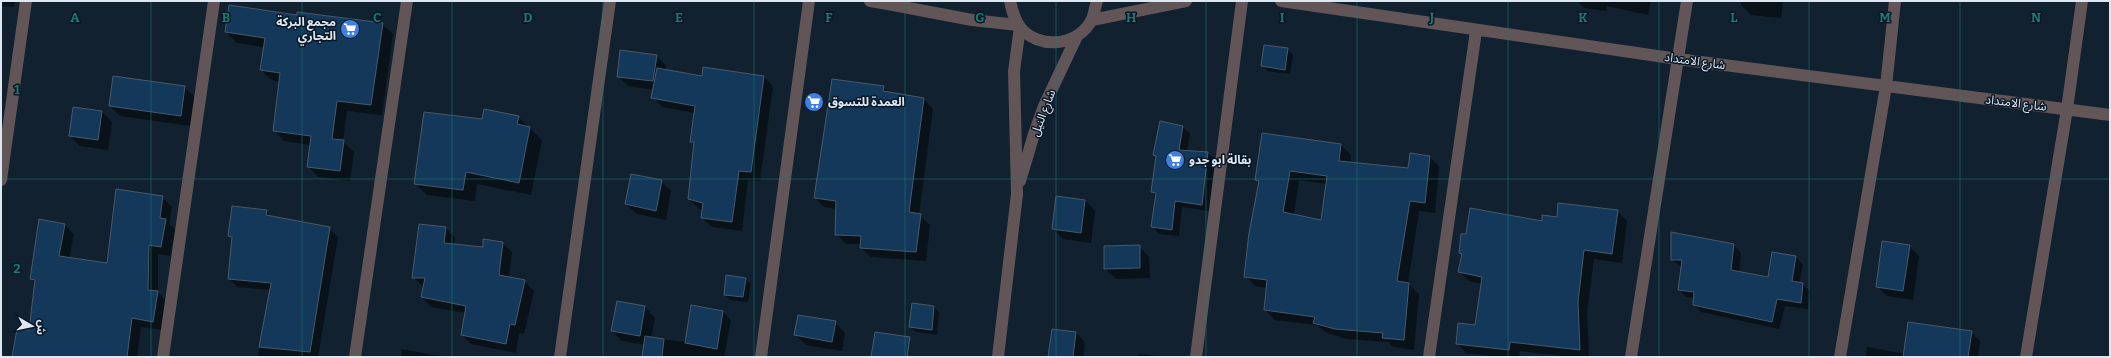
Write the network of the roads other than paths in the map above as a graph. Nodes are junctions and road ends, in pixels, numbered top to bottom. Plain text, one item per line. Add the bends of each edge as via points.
1 (26, 1) edge
2 (214, 1) edge
3 (407, 1) edge
4 (610, 1) edge
5 (809, 1) edge
6 (870, 1) edge
7 (1010, 1) edge
8 (1096, 1) edge
9 (1186, 1) edge
10 (1242, 1) edge
11 (1281, 1) edge
12 (1687, 1) edge
13 (1895, 1) edge
14 (2082, 1) edge
15 (893, 2) edge
16 (1301, 2) edge
17 (1092, 20) junction
18 (1019, 26) junction
19 (1476, 31) junction
20 (1077, 36) junction
21 (1678, 59) junction
22 (1886, 86) junction
23 (2066, 109) junction
24 (2110, 115) edge
25 (1, 180) edge
26 (1017, 194) junction
27 (163, 357) edge
28 (355, 357) edge
29 (560, 357) edge
30 (761, 357) edge
31 (998, 357) edge
32 (1196, 357) edge
33 (1429, 357) edge
34 (1631, 357) edge
35 (1840, 357) edge
36 (2026, 357) edge

1 - 25 street
2 - 27 street
3 - 28 street
4 - 29 street
5 - 30 street
6 - 15 street
7 - 18 street via 1012,14
8 - 17 street
9 - 17 street
10 - 32 street
11 - 16 street, شارع الامتداد
12 - 21 street
13 - 22 street
14 - 23 street
15 - 18 street via 972,20
16 - 19 street, شارع الامتداد
17 - 20 street
18 - 20 street via 1029,36 1041,41 1053,43
18 - 26 street, شارع النيل via 1014,70
19 - 21 street, شارع الامتداد
19 - 33 street
20 - 26 street, شارع النيل via 1044,106
21 - 22 street, شارع الامتداد
21 - 34 street
22 - 23 street, شارع الامتداد
22 - 35 street
23 - 24 street, شارع الامتداد
23 - 36 street
26 - 31 street, شارع النيل

